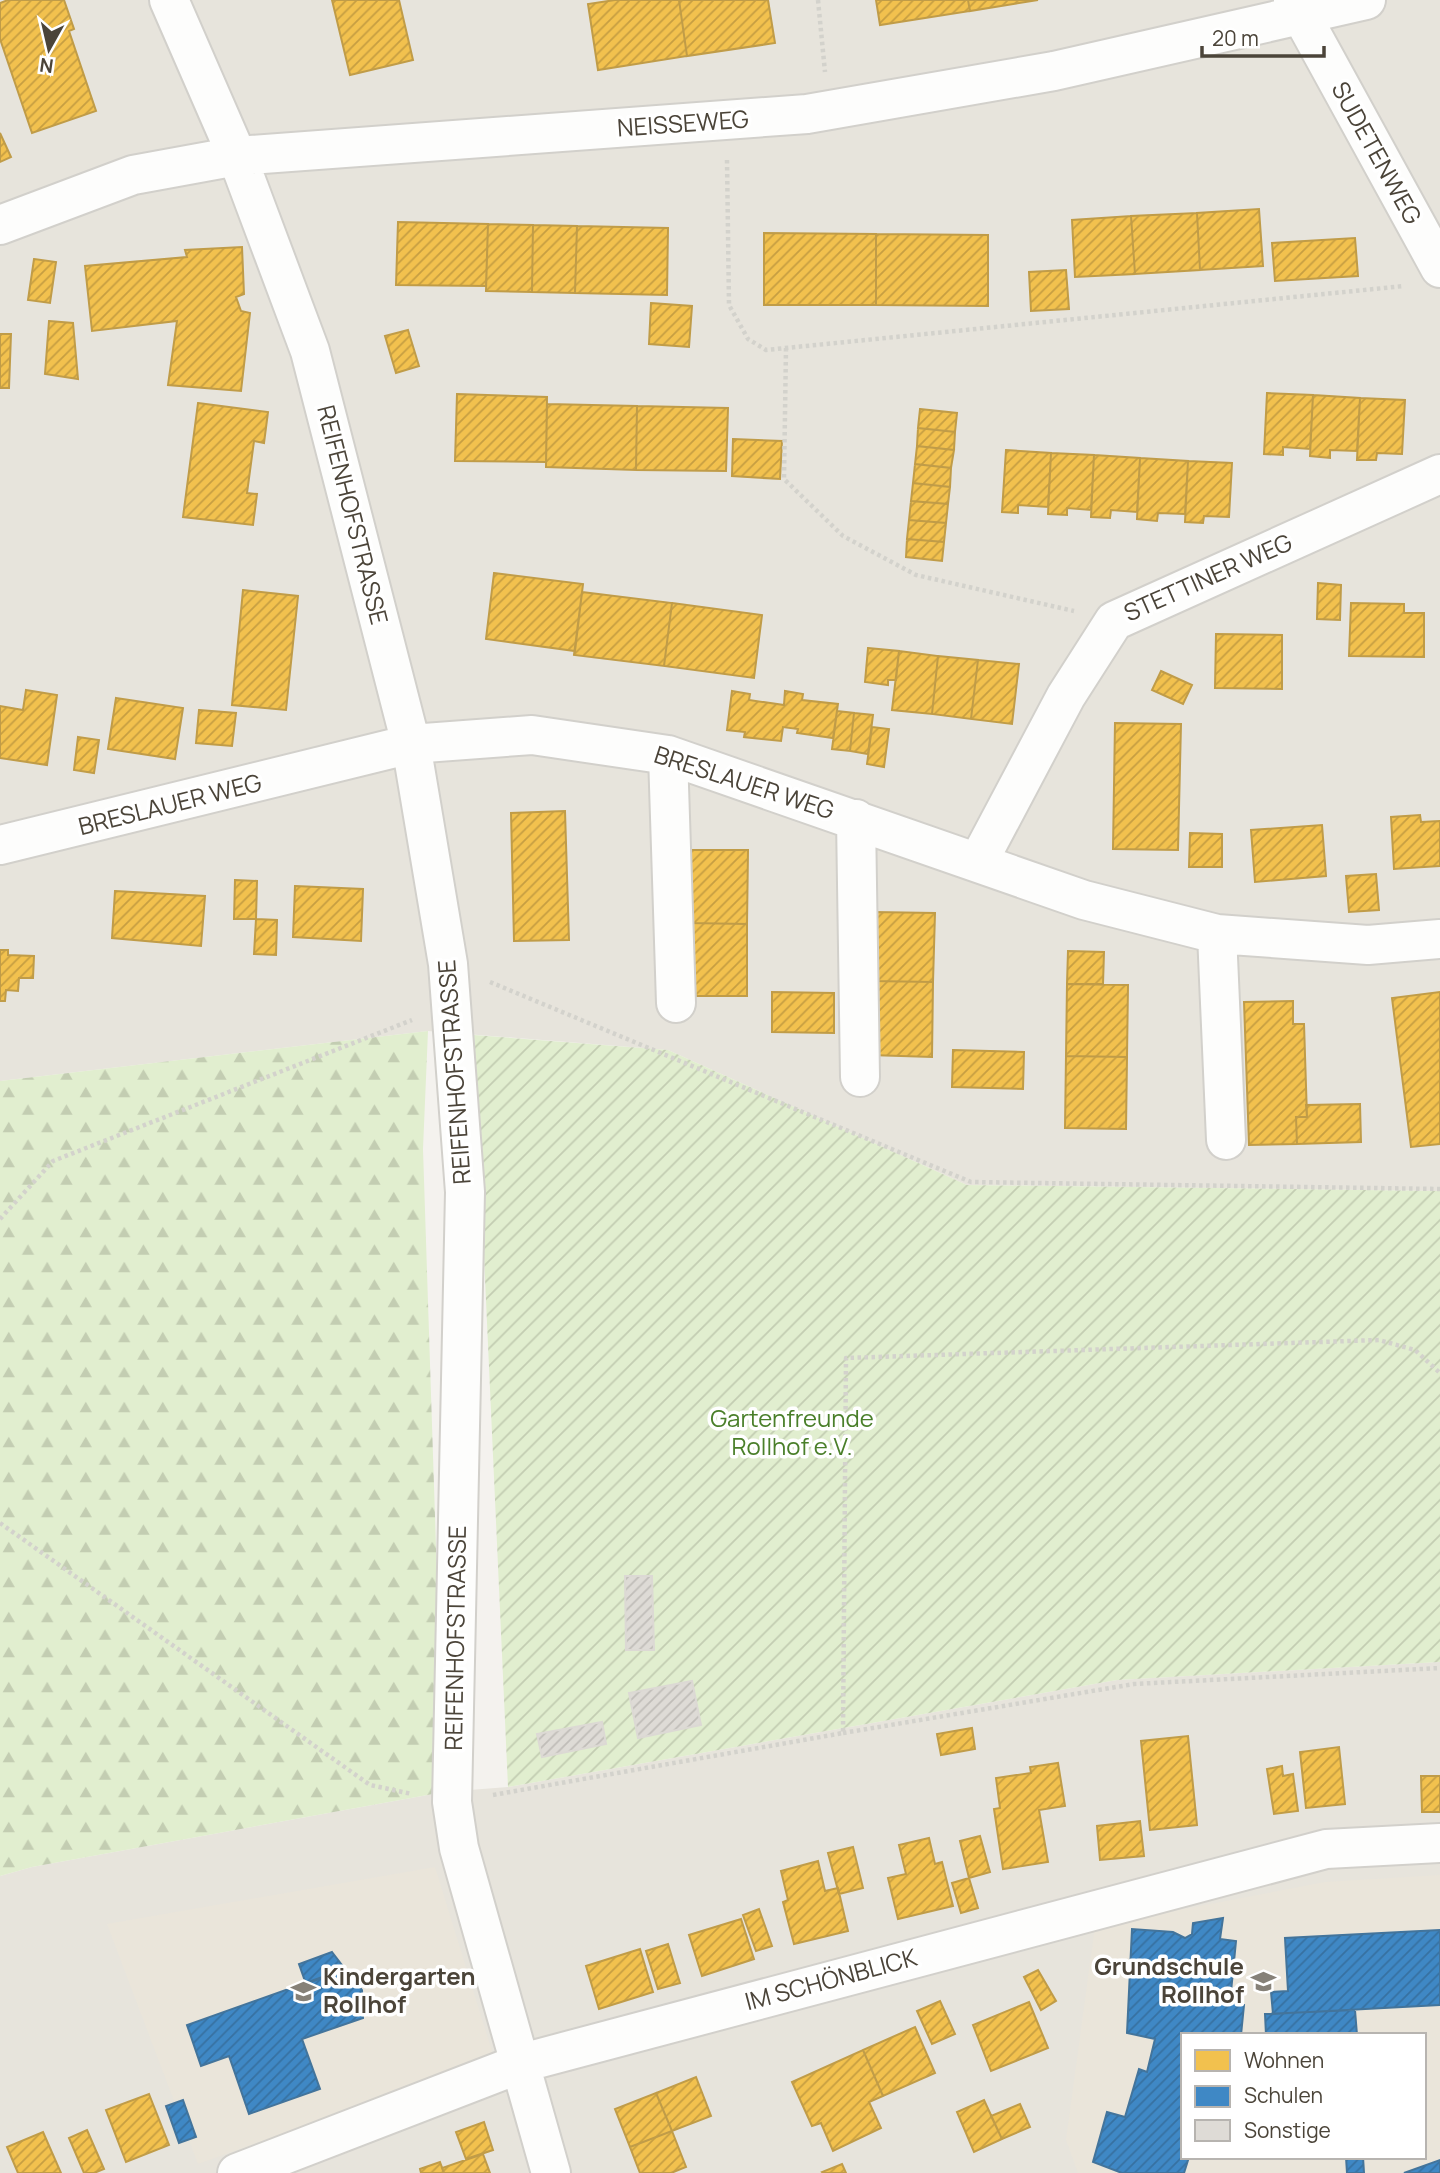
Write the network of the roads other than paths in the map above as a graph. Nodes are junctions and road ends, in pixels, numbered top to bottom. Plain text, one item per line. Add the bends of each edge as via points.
1 (169, 0) edge
2 (1366, 0) edge
3 (1297, 7) edge
4 (237, 156) junction
5 (0, 225) edge
6 (1426, 277) edge
7 (1440, 474) edge
8 (411, 744) junction
9 (668, 755) junction
10 (856, 819) junction
11 (0, 845) edge
12 (978, 862) junction
13 (1217, 934) junction
14 (1440, 939) edge
15 (676, 1003) dead end
16 (860, 1077) dead end
17 (1226, 1140) dead end
18 (1440, 1843) edge
19 (522, 2063) junction
20 (237, 2173) edge
21 (551, 2173) edge

1 - 4 street, REIFENHOFSTRASSE
2 - 3 street, NEISSEWEG
3 - 4 street, NEISSEWEG via 1054,71 807,114
3 - 6 street, SUDETENWEG
4 - 5 street, NEISSEWEG via 133,175
4 - 8 street, REIFENHOFSTRASSE via 310,351
7 - 12 street, STETTINER WEG via 1114,621 1059,708
8 - 9 street, BRESLAUER WEG via 532,735
8 - 11 street, BRESLAUER WEG
8 - 19 street, REIFENHOFSTRASSE via 448,964 465,1192 452,1802 458,1848
9 - 10 street, BRESLAUER WEG
9 - 15 street
10 - 12 street, BRESLAUER WEG
10 - 16 street
12 - 13 street, BRESLAUER WEG via 1084,900
13 - 14 street, BRESLAUER WEG via 1368,945
13 - 17 street
18 - 19 street, IM SCHÖNBLICK via 1326,1849
19 - 20 street, IM SCHÖNBLICK
19 - 21 street, REIFENHOFSTRASSE

